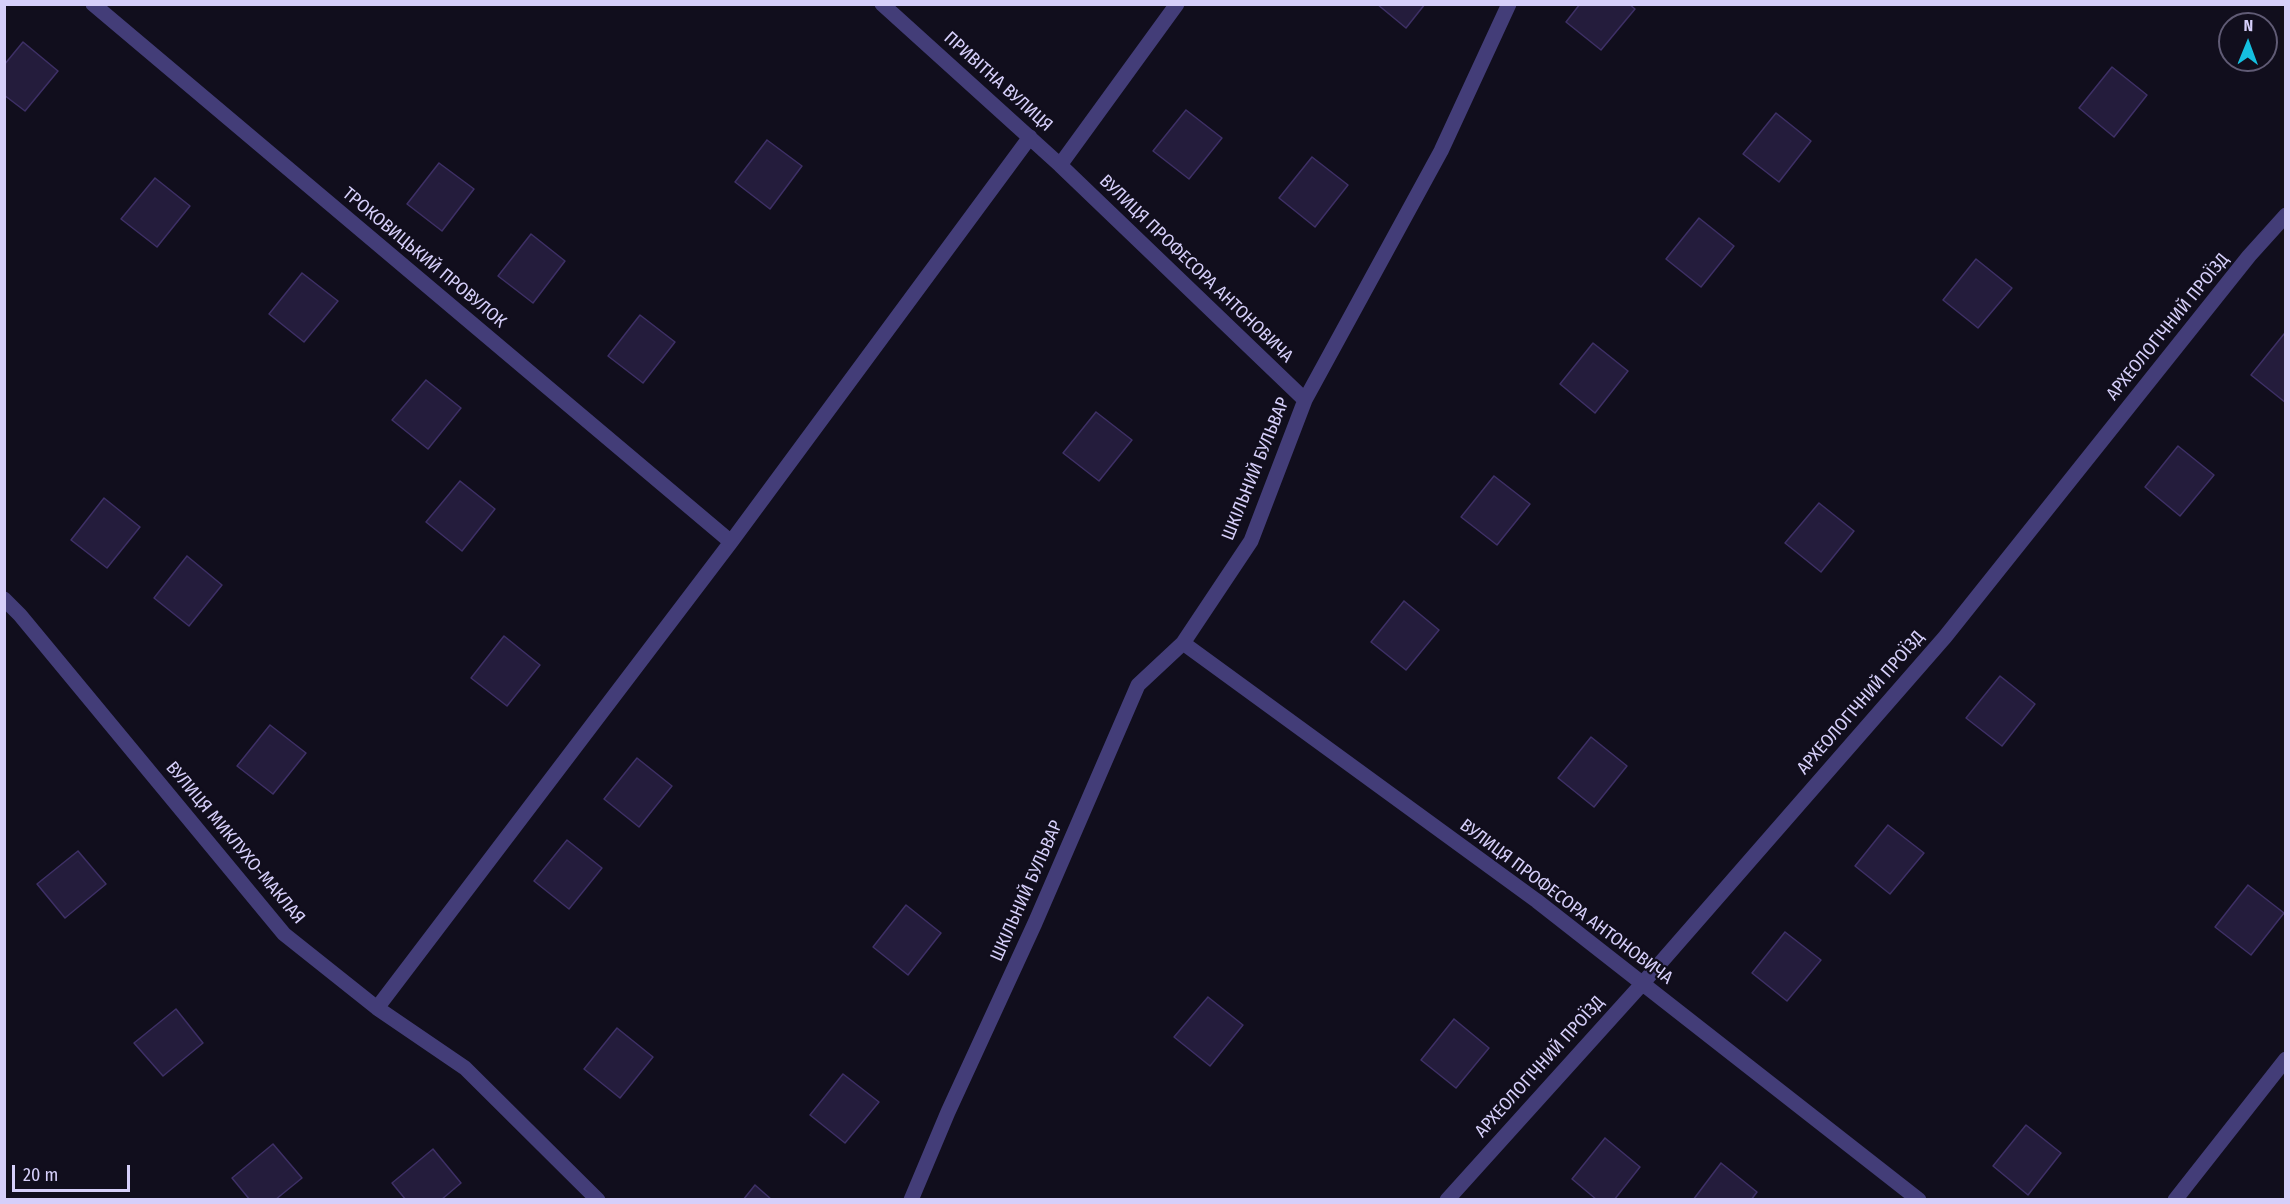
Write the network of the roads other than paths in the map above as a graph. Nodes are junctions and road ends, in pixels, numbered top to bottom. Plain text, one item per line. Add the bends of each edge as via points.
1 (93, 4) edge
2 (882, 4) edge
3 (1177, 4) edge
4 (1509, 4) edge
5 (1030, 138) junction
6 (1060, 165) junction
7 (2286, 215) edge
8 (1305, 400) junction
9 (731, 542) junction
10 (4, 599) edge
11 (1183, 643) junction
12 (1642, 984) junction
13 (377, 1008) junction
14 (2286, 1059) edge
15 (598, 1200) edge
16 (911, 1200) edge
17 (1447, 1200) edge
18 (1919, 1200) edge
19 (2175, 1200) edge

1 - 9 street, ТРОКОВИЦЬКИЙ ПРОВУЛОК
2 - 5 street, ПРИВІТНА ВУЛИЦЯ
3 - 6 street
4 - 8 street, ШКІЛЬНИЙ БУЛЬВАР via 1441,151
5 - 6 street, ПРИВІТНА ВУЛИЦЯ
5 - 9 street
6 - 8 street, ВУЛИЦЯ ПРОФЕСОРА АНТОНОВИЧА
7 - 12 street, АРХЕОЛОГІЧНИЙ ПРОЇЗД via 2249,256 1945,637
8 - 11 street, ШКІЛЬНИЙ БУЛЬВАР via 1251,541
9 - 13 street
10 - 13 street, ВУЛИЦЯ МИКЛУХО-МАКЛАЯ via 284,934
11 - 12 street, ВУЛИЦЯ ПРОФЕСОРА АНТОНОВИЧА via 1537,901
11 - 16 street, ШКІЛЬНИЙ БУЛЬВАР via 1138,686
12 - 17 street, АРХЕОЛОГІЧНИЙ ПРОЇЗД
12 - 18 street, ВУЛИЦЯ ПРОФЕСОРА АНТОНОВИЧА
13 - 15 street, ВУЛИЦЯ МИКЛУХО-МАКЛАЯ via 465,1068
14 - 19 street

